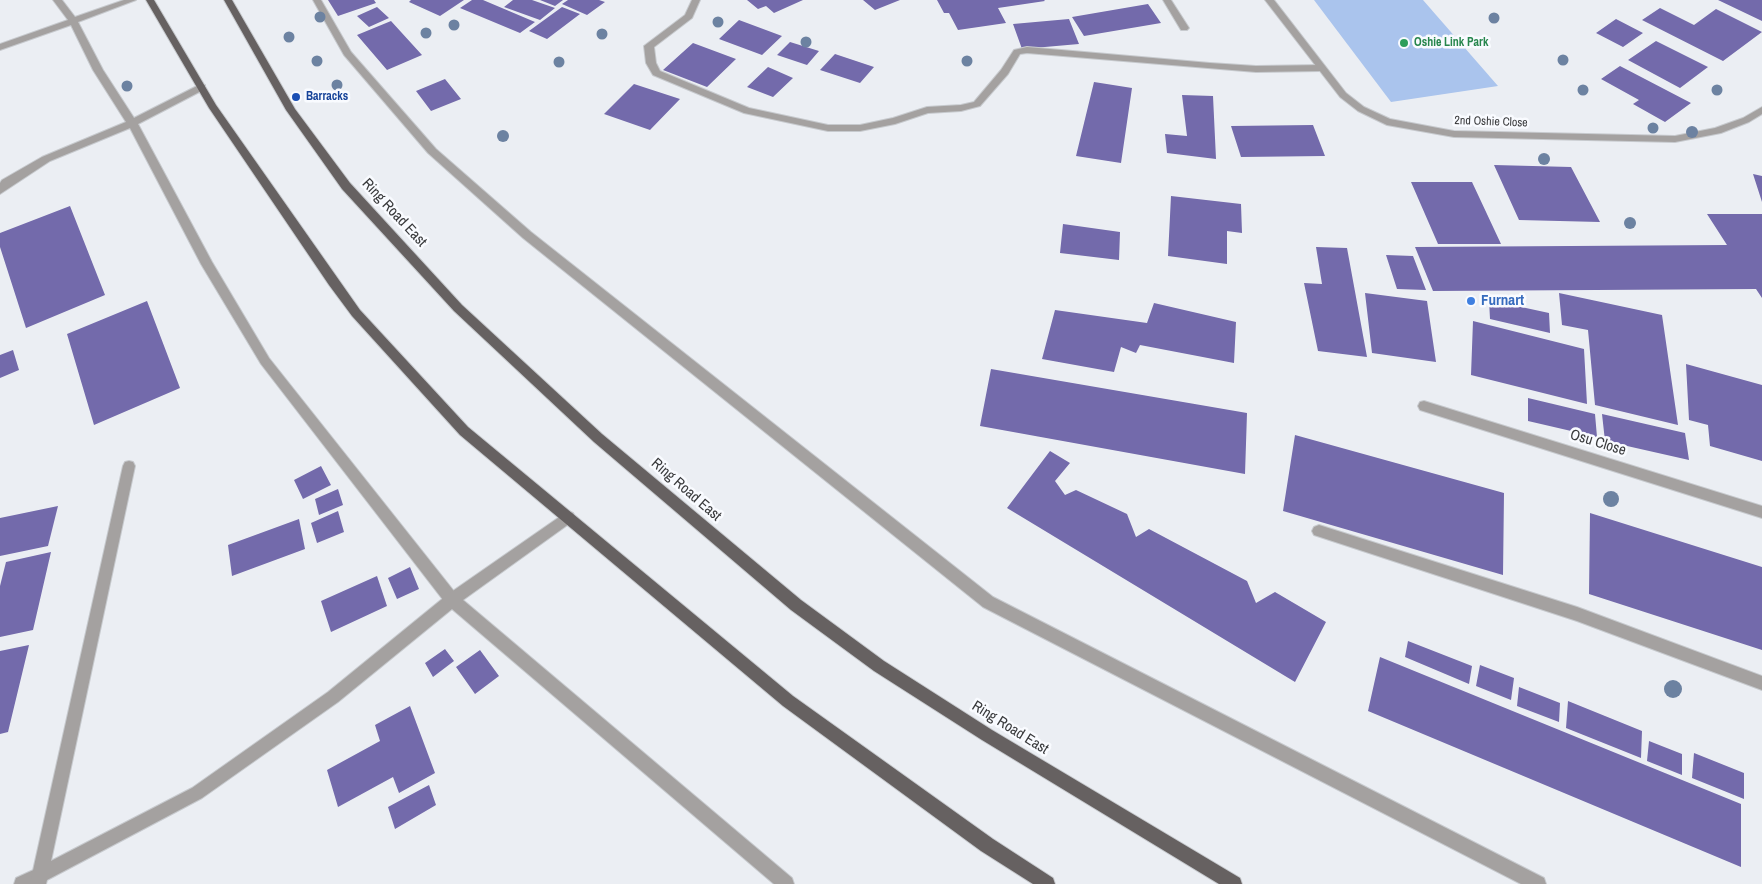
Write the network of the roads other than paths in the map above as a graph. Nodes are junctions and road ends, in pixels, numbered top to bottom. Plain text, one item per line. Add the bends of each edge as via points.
1 (57, 0) edge
2 (132, 0) edge
3 (150, 0) edge
4 (228, 0) edge
5 (317, 0) edge
6 (696, 0) edge
7 (1167, 0) edge
8 (1269, 0) edge
9 (73, 22) junction
10 (1184, 28) dead end
11 (0, 47) edge
12 (1321, 68) junction
13 (202, 88) junction
14 (1762, 110) edge
15 (132, 123) junction
16 (0, 190) edge
17 (1424, 406) dead end
18 (129, 466) dead end
19 (1762, 512) edge
20 (568, 517) junction
21 (1319, 531) dead end
22 (452, 600) junction
23 (1762, 683) edge
24 (39, 879) edge
25 (1219, 880) edge
26 (22, 884) edge
27 (786, 884) edge
28 (1047, 884) edge
29 (1234, 884) edge
30 (1538, 884) edge

1 - 9 street
2 - 9 street
3 - 13 main road
4 - 25 main road, Ring Road East via 291,110 346,186 458,308 598,438 796,605 879,666
5 - 30 street via 347,53 432,151 526,235 988,602
6 - 12 street via 689,16 649,46 656,73 747,111 828,128 860,128 895,122 928,110 977,104 1005,72 1017,52 1028,50 1256,69
7 - 10 street
8 - 12 street, 2nd Oshie Close
9 - 11 street
9 - 15 street via 98,70
12 - 14 street, 2nd Oshie Close via 1343,95 1361,110 1387,122 1454,134 1675,139 1717,131
13 - 15 street
13 - 20 main road via 356,313 464,431
15 - 16 street via 46,159
15 - 22 street via 207,264 265,361
17 - 19 street, Osu Close
18 - 24 street
20 - 22 street
20 - 28 main road via 788,701 987,845
21 - 23 street via 1577,614
22 - 24 street via 333,697 197,793
22 - 27 street
24 - 26 street
25 - 29 main road, Ring Road East

